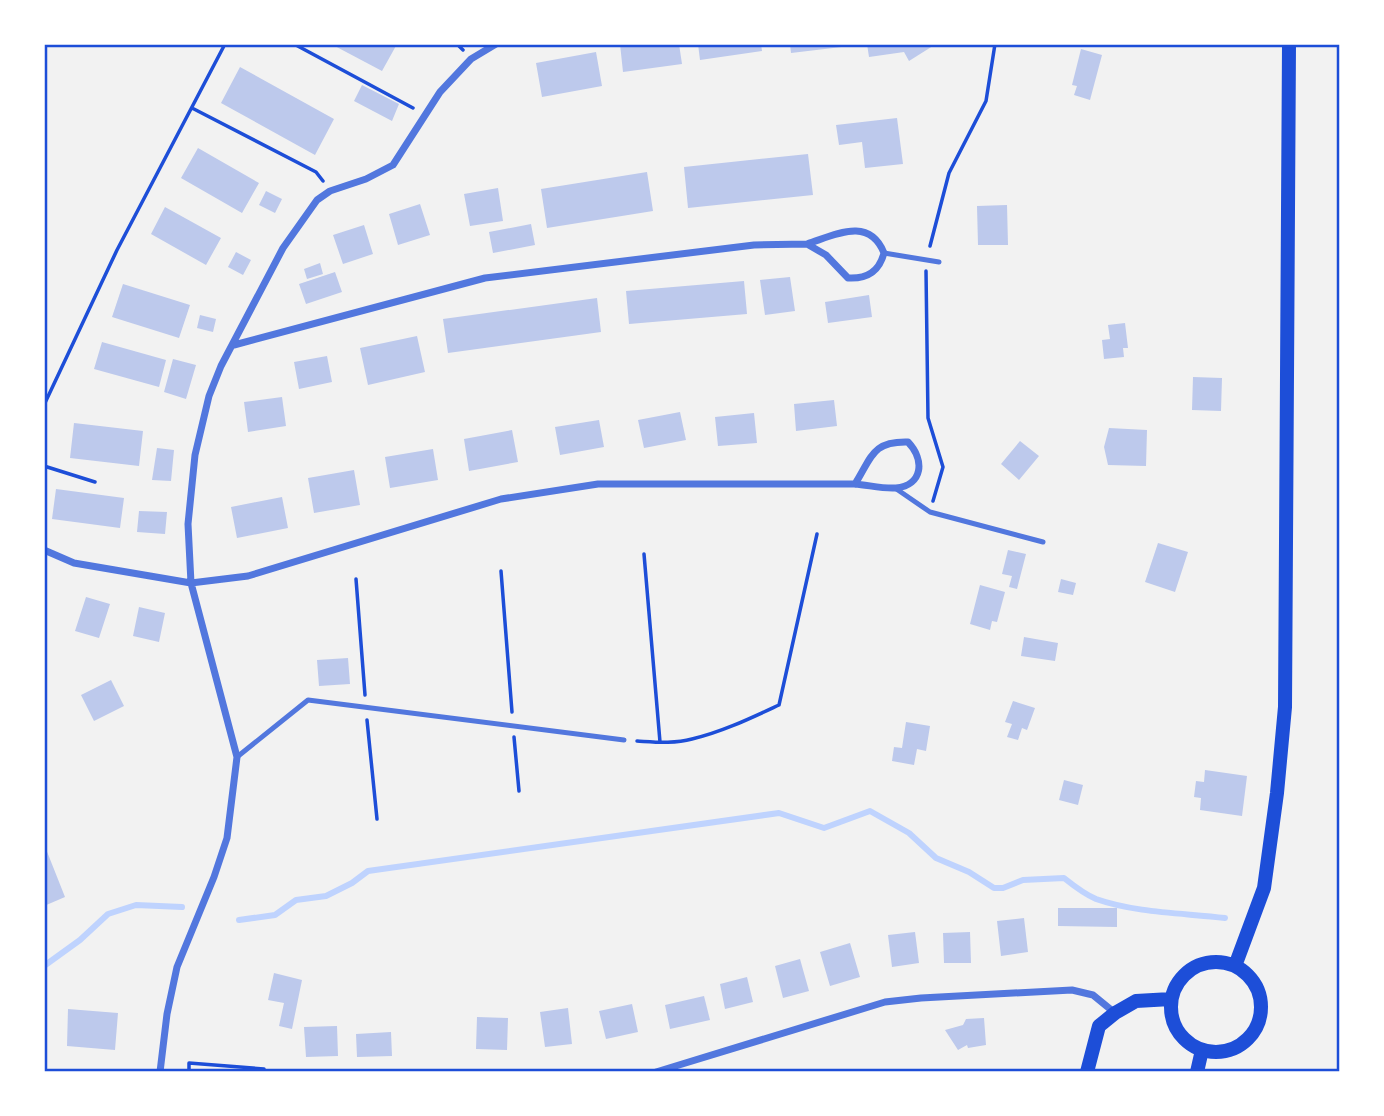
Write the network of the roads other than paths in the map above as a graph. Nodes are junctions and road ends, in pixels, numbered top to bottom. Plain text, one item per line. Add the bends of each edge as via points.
1 (496, 44) edge
2 (1289, 44) edge
3 (807, 244) junction
4 (884, 253) junction
5 (939, 262) dead end
6 (234, 345) junction
7 (855, 484) junction
8 (895, 488) junction
9 (1043, 542) dead end
10 (44, 550) edge
11 (191, 583) junction
12 (625, 740) road end
13 (237, 757) junction
14 (1235, 966) junction
15 (1171, 999) junction
16 (1115, 1013) junction
17 (1202, 1050) junction
18 (160, 1072) edge
19 (656, 1072) edge
20 (1087, 1072) edge
21 (1197, 1072) edge

1 - 6 street via 463,67 440,92 393,165 317,200 283,248
2 - 14 main road via 1285,707 1264,888
3 - 4 street via 858,231 873,236
3 - 4 street via 826,255 848,278 870,275 878,269
3 - 6 street via 754,245 485,278
4 - 5 lane
6 - 11 street via 209,396 195,455 188,524
7 - 8 street
7 - 8 street via 878,448 890,442 908,442 921,463 908,485
7 - 11 street via 586,486 501,499 248,576
8 - 9 lane via 930,512
10 - 11 street via 74,563
11 - 13 street
12 - 13 lane via 308,700
13 - 18 street via 227,838 177,967
14 - 15 main road via 1215,961 1197,965 1180,978
14 - 17 main road via 1255,985 1260,999 1258,1023 1239,1046 1227,1051
15 - 16 main road via 1136,1001
15 - 17 main road via 1171,1018 1178,1032
16 - 19 street via 1093,995 1072,990 885,1002
16 - 20 main road via 1099,1026
17 - 21 main road

